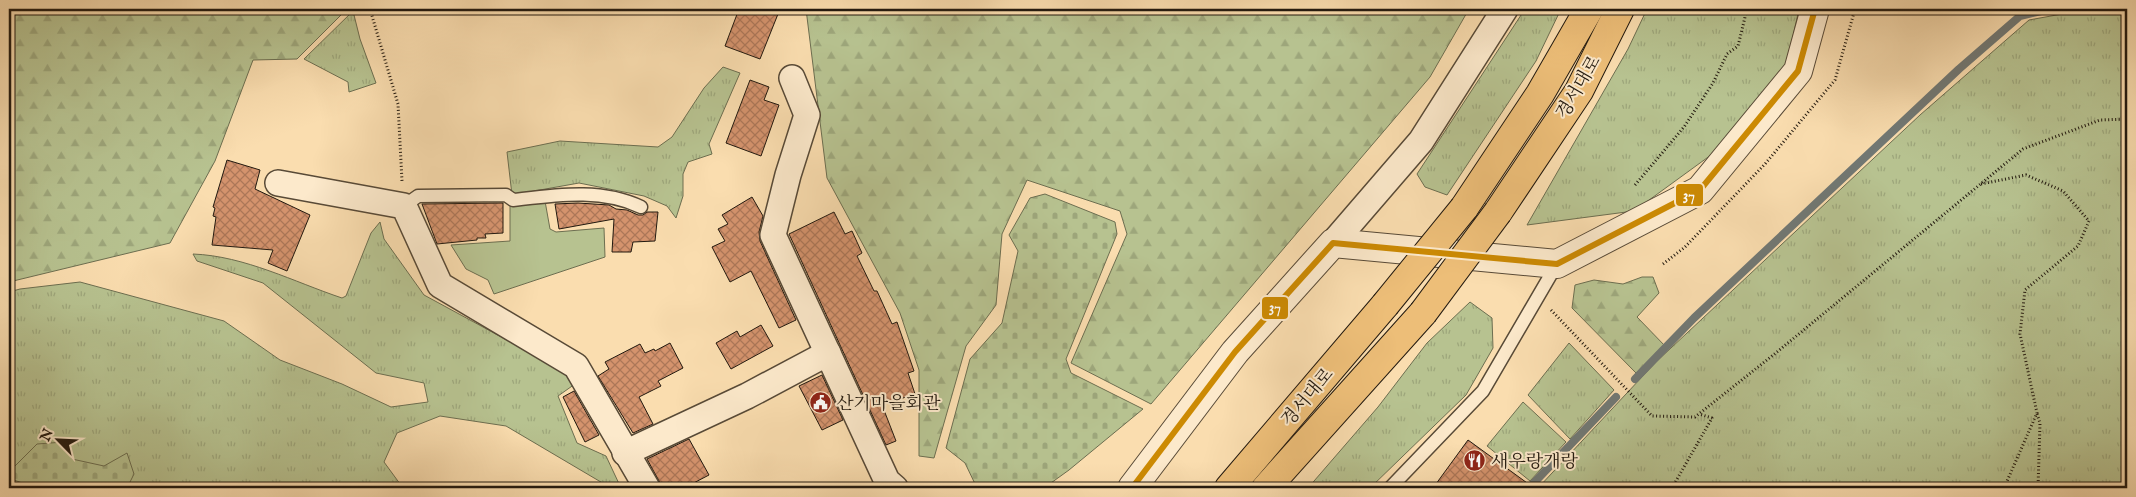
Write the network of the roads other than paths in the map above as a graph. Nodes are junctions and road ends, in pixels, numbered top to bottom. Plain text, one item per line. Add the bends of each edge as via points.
1 (1505, 9) edge
2 (1589, 9) edge
3 (1620, 9) edge
4 (1815, 9) edge
5 (792, 78) dead end
6 (278, 183) dead end
7 (404, 206) junction
8 (641, 207) dead end
9 (1333, 243) junction
10 (1558, 264) junction
11 (828, 354) junction
12 (625, 453) junction
13 (647, 488) edge
14 (895, 488) edge
15 (1132, 488) edge
16 (1229, 488) edge
17 (1266, 488) edge
18 (1390, 488) edge

1 - 9 street via 1421,141
2 - 16 main road, 경서대로, bridge via 1540,94 1464,208
3 - 17 main road, 경서대로, bridge via 1579,91 1498,212 1423,313
4 - 10 street via 1798,71 1700,190
5 - 11 street via 807,115 772,235
6 - 7 street
7 - 8 lane via 418,196 506,195 513,200 576,193 625,199
7 - 12 street via 440,285 576,366
9 - 10 street
9 - 15 street via 1236,352
10 - 18 lane via 1482,391
11 - 12 street
11 - 14 street via 887,481
12 - 13 street

